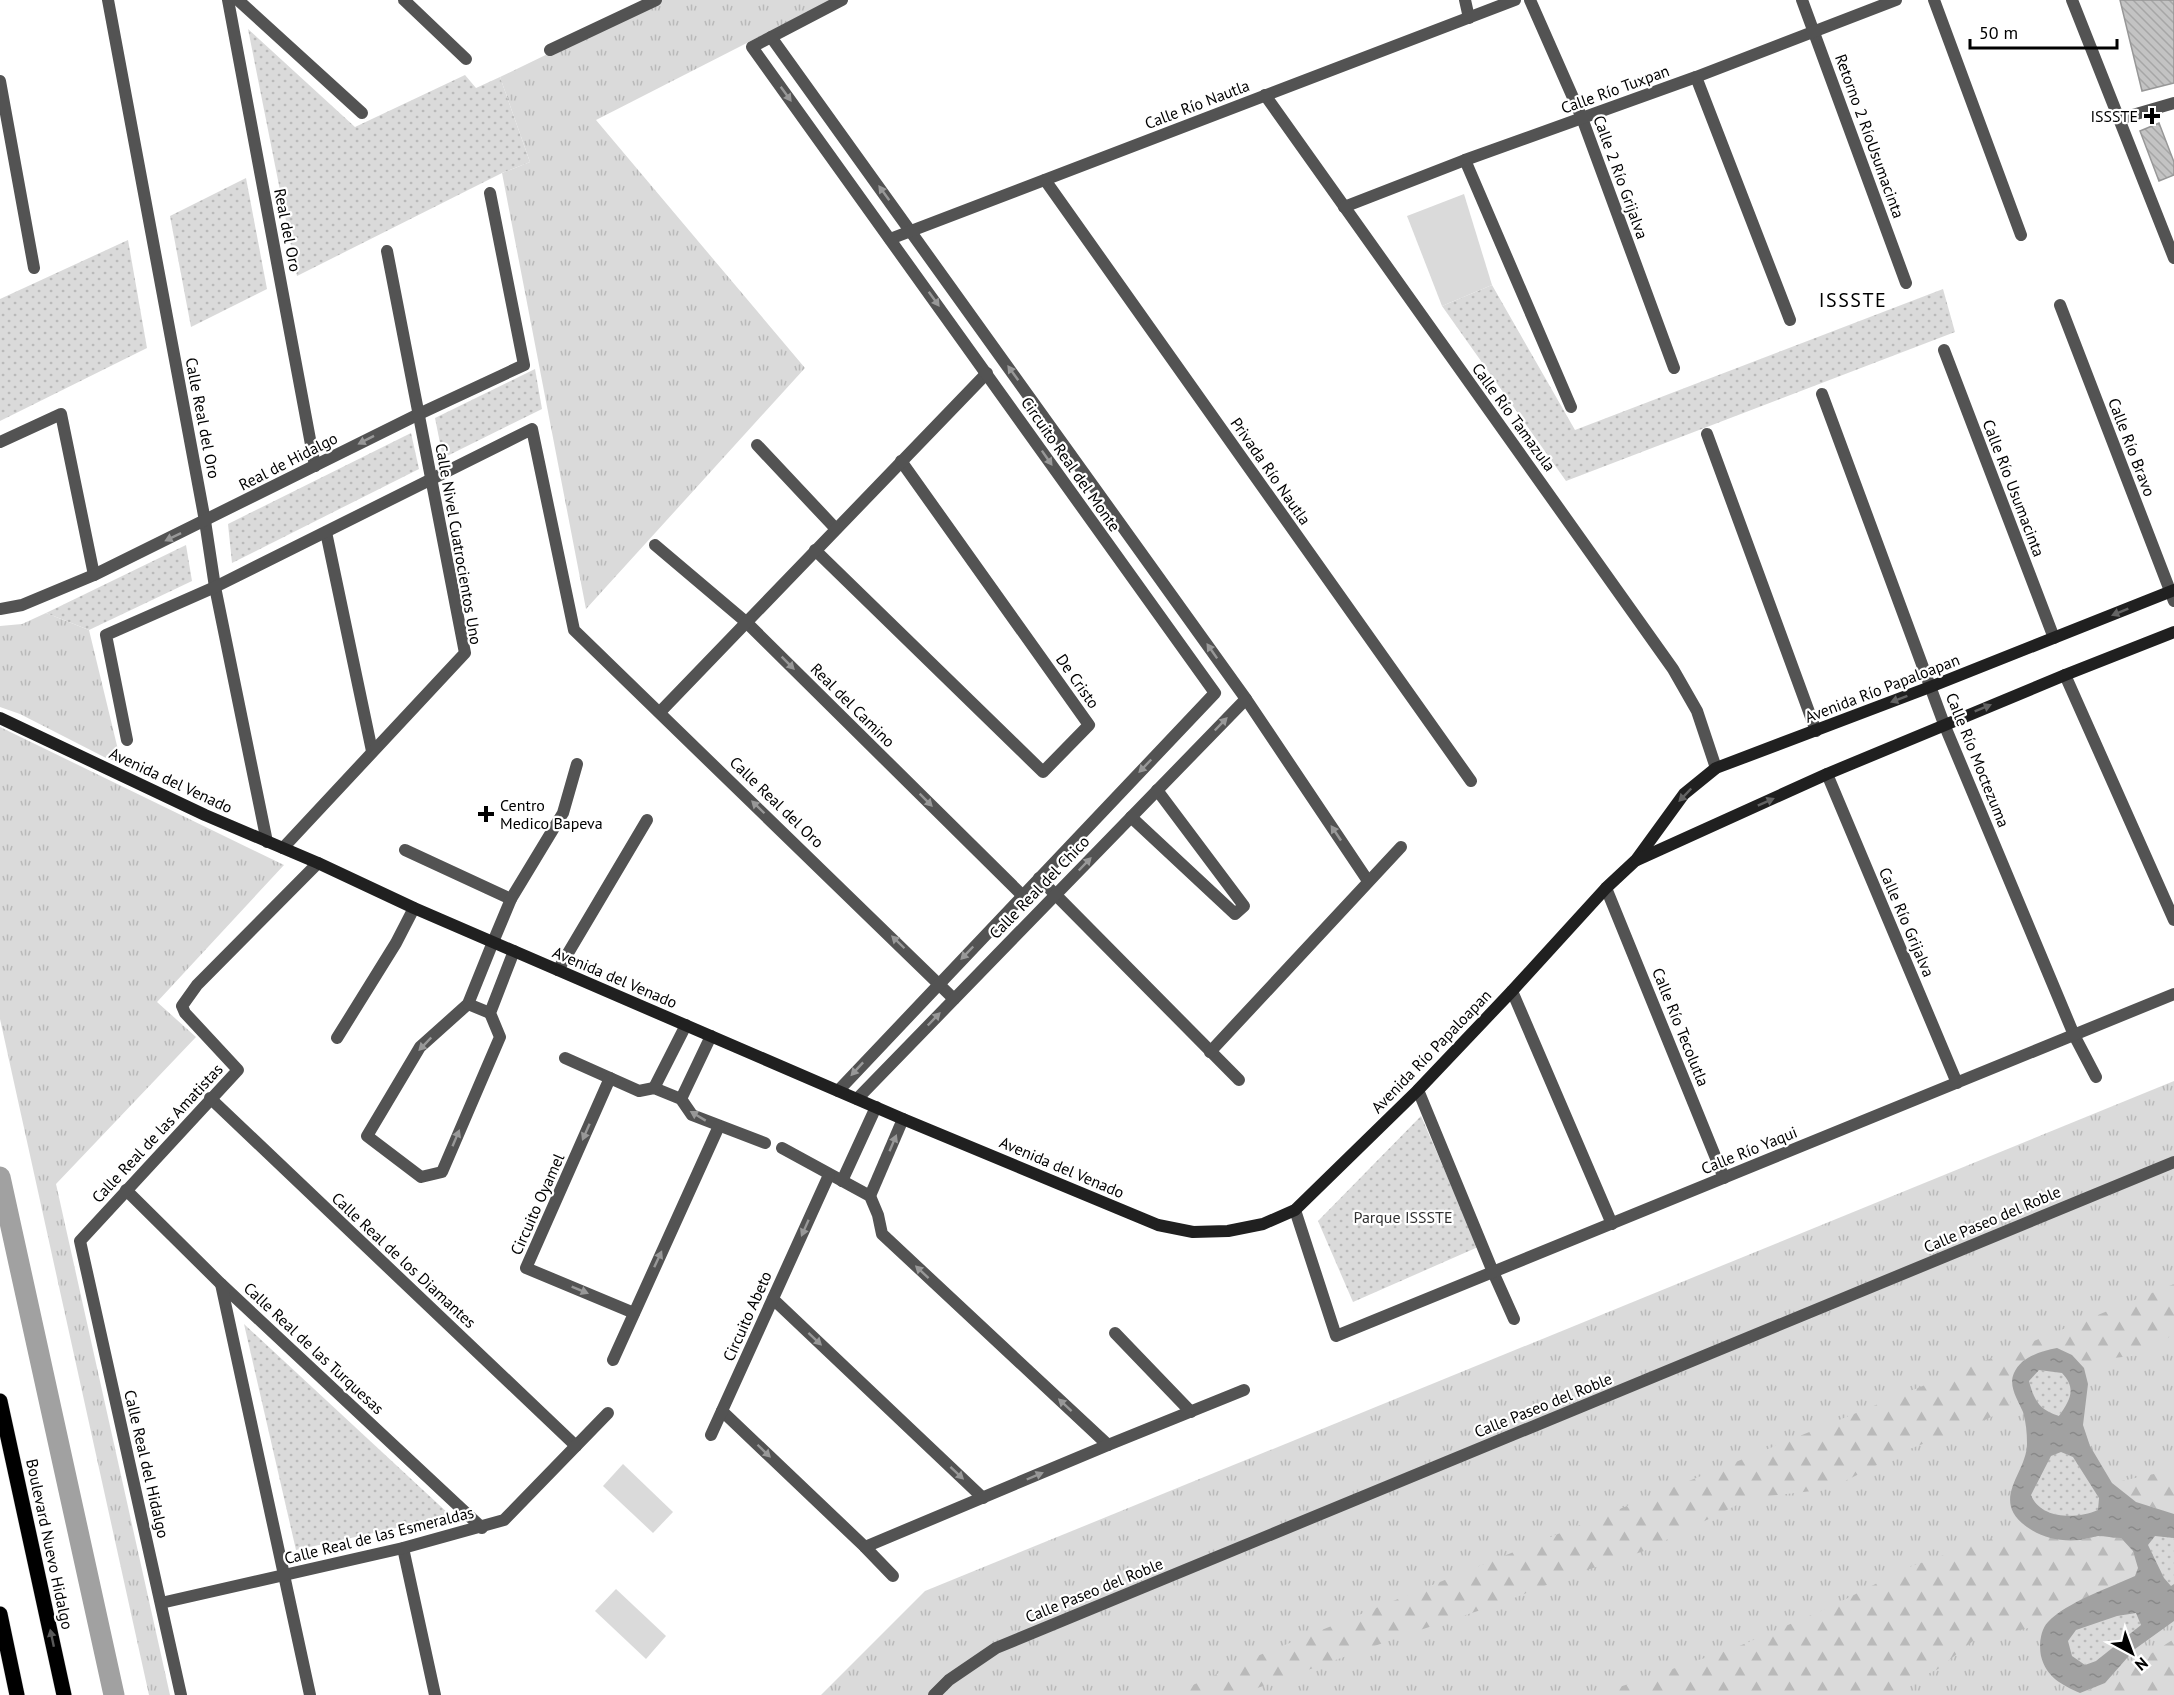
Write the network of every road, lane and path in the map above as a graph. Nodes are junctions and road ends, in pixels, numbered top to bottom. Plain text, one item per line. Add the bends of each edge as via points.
1 (108, 0) edge
2 (228, 0) edge
3 (238, 0) edge
4 (404, 0) edge
5 (656, 0) edge
6 (842, 0) edge
7 (1465, 0) edge
8 (1515, 0) edge
9 (1530, 0) edge
10 (1802, 0) edge
11 (1896, 0) edge
12 (1934, 0) edge
13 (2072, 0) edge
14 (1469, 18) junction
15 (1815, 31) junction
16 (771, 37) junction
17 (550, 50) dead end
18 (466, 59) dead end
19 (1696, 77) junction
20 (0, 81) edge
21 (1265, 95) junction
22 (2174, 103) edge
23 (362, 113) dead end
24 (1582, 118) junction
25 (2119, 119) junction
26 (1465, 160) junction
27 (1045, 180) junction
28 (490, 193) dead end
29 (1344, 207) junction
30 (911, 231) junction
31 (2021, 235) dead end
32 (890, 239) junction
33 (387, 251) dead end
34 (2174, 258) edge
35 (34, 268) dead end
36 (1906, 283) dead end
37 (2060, 305) dead end
38 (1790, 320) dead end
39 (1944, 350) dead end
40 (1674, 368) dead end
41 (987, 373) junction
42 (1822, 394) dead end
43 (1571, 407) dead end
44 (419, 414) junction
45 (1707, 434) dead end
46 (0, 442) edge
47 (757, 445) dead end
48 (901, 461) junction
49 (315, 466) junction
50 (430, 481) junction
51 (205, 521) junction
52 (836, 529) junction
53 (326, 532) junction
54 (655, 545) dead end
55 (815, 550) junction
56 (94, 575) junction
57 (215, 587) junction
58 (2173, 594) edge
59 (0, 609) edge
60 (746, 622) junction
61 (2174, 632) edge
62 (2054, 638) junction
63 (2065, 675) junction
64 (1930, 687) junction
65 (1246, 699) junction
66 (660, 712) junction
67 (0, 718) edge
68 (1944, 724) junction
69 (1816, 731) junction
70 (127, 740) dead end
71 (372, 751) junction
72 (576, 764) dead end
73 (1716, 768) junction
74 (1827, 774) junction
75 (1471, 781) dead end
76 (1157, 790) junction
77 (1131, 817) junction
78 (647, 820) dead end
79 (267, 842) junction
80 (1401, 847) dead end
81 (283, 848) junction
82 (405, 850) dead end
83 (1636, 860) junction
84 (318, 863) junction
85 (1039, 878) junction
86 (1368, 881) junction
87 (1606, 888) junction
88 (1055, 894) junction
89 (1022, 895) junction
90 (511, 899) junction
91 (414, 908) junction
92 (2174, 920) edge
93 (493, 942) junction
94 (514, 951) junction
95 (558, 970) junction
96 (939, 982) junction
97 (1512, 991) junction
98 (2174, 994) edge
99 (954, 999) junction
100 (468, 1004) junction
101 (490, 1013) junction
102 (686, 1025) junction
103 (2074, 1035) junction
104 (711, 1036) junction
105 (337, 1038) dead end
106 (1210, 1052) junction
107 (565, 1058) dead end
108 (2096, 1077) dead end
109 (610, 1078) junction
110 (1239, 1080) dead end
111 (1957, 1083) junction
112 (654, 1088) junction
113 (1418, 1090) junction
114 (838, 1091) junction
115 (210, 1098) junction
116 (681, 1099) junction
117 (857, 1099) junction
118 (876, 1107) junction
119 (903, 1119) junction
120 (719, 1126) junction
121 (765, 1143) dead end
122 (782, 1148) dead end
123 (2174, 1162) edge
124 (829, 1175) junction
125 (1724, 1178) junction
126 (842, 1182) junction
127 (126, 1190) junction
128 (870, 1196) junction
129 (1295, 1210) junction
130 (1612, 1224) junction
131 (1227, 1231) joint
132 (80, 1241) joint
133 (1493, 1272) junction
134 (221, 1284) junction
135 (773, 1299) junction
136 (634, 1313) junction
137 (1515, 1319) dead end
138 (1115, 1334) dead end
139 (613, 1360) dead end
140 (1244, 1390) dead end
141 (0, 1401) edge
142 (722, 1411) junction
143 (1191, 1412) junction
144 (608, 1413) dead end
145 (711, 1435) dead end
146 (1108, 1445) junction
147 (576, 1446) junction
148 (983, 1498) junction
149 (482, 1528) junction
150 (865, 1547) junction
151 (403, 1548) junction
152 (283, 1576) junction
153 (893, 1576) dead end
154 (161, 1603) junction
155 (0, 1614) edge
156 (17, 1695) edge
157 (64, 1695) edge
158 (181, 1695) edge
159 (310, 1695) edge
160 (435, 1695) edge
161 (934, 1695) edge

1 - 51 street, Calle Real del Oro
2 - 49 street, Real del Oro
3 - 23 street
4 - 18 street
5 - 17 street
6 - 16 street
7 - 14 street
8 - 14 street, Calle Río Nautla
9 - 24 street, Calle 2 Río Grijalva
10 - 15 street, Retorno 2 RíoUsumacinta
11 - 15 street, Calle Río Tuxpan
12 - 31 street
13 - 25 street
14 - 21 street, Calle Río Nautla
15 - 19 street, Calle Río Tuxpan
15 - 36 street, Retorno 2 RíoUsumacinta
30 -> 16 street, Circuito Real del Monte
16 -> 32 street, Circuito Real del Monte via 752,46
19 - 24 street, Calle Río Tuxpan
19 - 38 street
20 - 35 street
21 - 27 street, Calle Río Nautla
21 - 29 street, Calle Río Tamazula
22 - 25 street
24 - 26 street, Calle Río Tuxpan
24 - 40 street, Calle 2 Río Grijalva
25 - 34 street
26 - 29 street, Calle Río Tuxpan
26 - 43 street
27 - 30 street, Calle Río Nautla
27 - 75 street, Privada Río Nautla
28 - 44 street, Real de Hidalgo via 524,365
29 - 73 street, Calle Río Tamazula via 1673,669 1697,711
30 - 32 street, Calle Río Nautla
65 -> 30 street, Circuito Real del Monte
32 -> 41 street, Circuito Real del Monte
33 - 44 street, Calle Nivel Cuatrocientos Uno
37 - 58 street, Calle Río Bravo
39 - 62 street, Calle Río Usumacinta
41 - 48 street
41 -> 85 street, Circuito Real del Monte via 1215,693
42 - 64 street, Calle Río Moctezuma
44 -> 49 street, Real de Hidalgo
44 - 50 street, Calle Nivel Cuatrocientos Uno
45 - 69 street
46 - 56 street via 61,414
47 - 52 street
48 - 52 street
48 - 55 street, De Cristo via 1089,725 1043,772
49 - 51 street, Real de Hidalgo
50 - 53 street
50 - 66 street, Calle Real del Oro via 532,429 574,630
50 - 71 street, Calle Nivel Cuatrocientos Uno via 465,653
51 -> 56 street, Real de Hidalgo
51 - 57 street, Calle Real del Oro
52 - 55 street
53 - 57 street
53 - 71 street
54 - 60 street, Real del Camino
55 - 60 street
56 - 59 street, Real de Hidalgo via 22,606
57 - 70 street via 106,635
57 - 79 street, Calle Real del Oro
58 -> 62 street, Avenida Río Papaloapan
60 - 66 street
60 -> 89 street, Real del Camino
61 - 63 street, Avenida Río Papaloapan
62 - 64 street, Avenida Río Papaloapan
68 -> 63 street, Avenida Río Papaloapan
63 - 92 street
64 - 68 street, Calle Río Moctezuma
64 -> 69 street, Avenida Río Papaloapan
76 -> 65 street, Calle Real del Chico
86 -> 65 street, Circuito Real del Monte
96 -> 66 street, Calle Real del Oro
67 - 79 street, Avenida del Venado
68 - 74 street, Avenida Río Papaloapan
68 - 103 street, Calle Río Moctezuma
69 - 73 street, Avenida Río Papaloapan
71 - 81 street, Calle Nivel Cuatrocientos Uno
72 - 90 street via 563,813
73 -> 83 street, Avenida Río Papaloapan via 1684,794
83 -> 74 street, Avenida Río Papaloapan
74 - 111 street, Calle Río Grijalva
76 - 77 street, Calle Real del Chico
76 - 77 street via 1244,906 1235,914
88 -> 77 street, Calle Real del Chico
78 - 95 street
79 - 81 street, Avenida del Venado
80 - 86 street
81 - 84 street, Avenida del Venado
82 - 90 street
83 - 87 street, Avenida Río Papaloapan
84 - 91 street, Avenida del Venado
84 - 115 street, Calle Real de las Amatistas via 197,985 182,1006 238,1070
85 - 88 street
85 - 89 street, Circuito Real del Monte
86 - 106 street
87 - 97 street, Avenida Río Papaloapan
87 - 125 street, Calle Río Tecolutla
88 - 99 street, Calle Real del Chico
88 - 106 street
89 -> 96 street, Circuito Real del Monte
90 - 93 street
91 - 93 street, Avenida del Venado
91 - 105 street
93 - 94 street, Avenida del Venado
93 - 100 street
94 - 95 street, Avenida del Venado
94 - 101 street
95 - 102 street, Avenida del Venado
96 - 99 street, Calle Real del Oro
96 -> 114 street, Circuito Real del Monte
97 - 113 street, Avenida Río Papaloapan
97 - 130 street
98 - 103 street, Calle Río Yaqui
117 -> 99 street, Calle Real del Chico
100 - 101 street
100 -> 101 street via 420,1047 367,1136 421,1177 442,1172 500,1037
102 - 104 street, Avenida del Venado
102 - 112 street
103 - 108 street, Calle Río Moctezuma
103 - 111 street, Calle Río Yaqui
104 - 114 street, Avenida del Venado
104 - 116 street
106 - 110 street
107 - 109 street
109 - 112 street via 639,1091
109 -> 136 street, Circuito Oyamel via 526,1268
111 - 125 street, Calle Río Yaqui
112 - 116 street
113 - 129 street, Avenida Río Papaloapan
113 - 133 street
114 - 117 street, Avenida del Venado
115 - 127 street, Calle Real de las Amatistas
115 - 147 street, Calle Real de los Diamantes
120 -> 116 street via 692,1115
117 - 118 street, Avenida del Venado
118 - 119 street, Avenida del Venado
118 - 126 street
128 -> 119 street
119 - 131 street, Avenida del Venado via 1158,1225 1193,1232
120 - 121 street
136 -> 120 street
122 - 124 street
123 - 161 street, Calle Paseo del Roble via 996,1648
124 - 126 street
124 -> 135 street, Circuito Abeto
125 - 130 street, Calle Río Yaqui
126 - 128 street
127 - 132 street, Calle Real de las Amatistas
127 - 134 street, Calle Real de las Turquesas
146 -> 128 street via 882,1234
129 - 131 street, Avenida Río Papaloapan via 1263,1224
129 - 133 street, Calle Río Yaqui via 1336,1336
130 - 133 street, Calle Río Yaqui
132 - 154 street, Calle Real del Hidalgo
133 - 137 street
134 - 149 street, Calle Real de las Turquesas
134 - 152 street
135 - 142 street, Circuito Abeto
135 -> 148 street
136 - 139 street
138 - 143 street
140 - 143 street
157 -> 141 main road, Boulevard Nuevo Hidalgo
142 - 145 street, Circuito Abeto
142 -> 150 street
143 - 146 street
144 - 147 street, Calle Real de las Esmeraldas
148 -> 146 street
147 - 149 street, Calle Real de las Esmeraldas via 504,1520
148 - 150 street
149 - 151 street, Calle Real de las Esmeraldas
150 - 153 street
151 - 152 street, Calle Real de las Esmeraldas
151 - 160 street
152 - 154 street, Calle Real de las Esmeraldas
152 - 159 street
154 - 158 street, Calle Real del Hidalgo
155 - 156 main road

